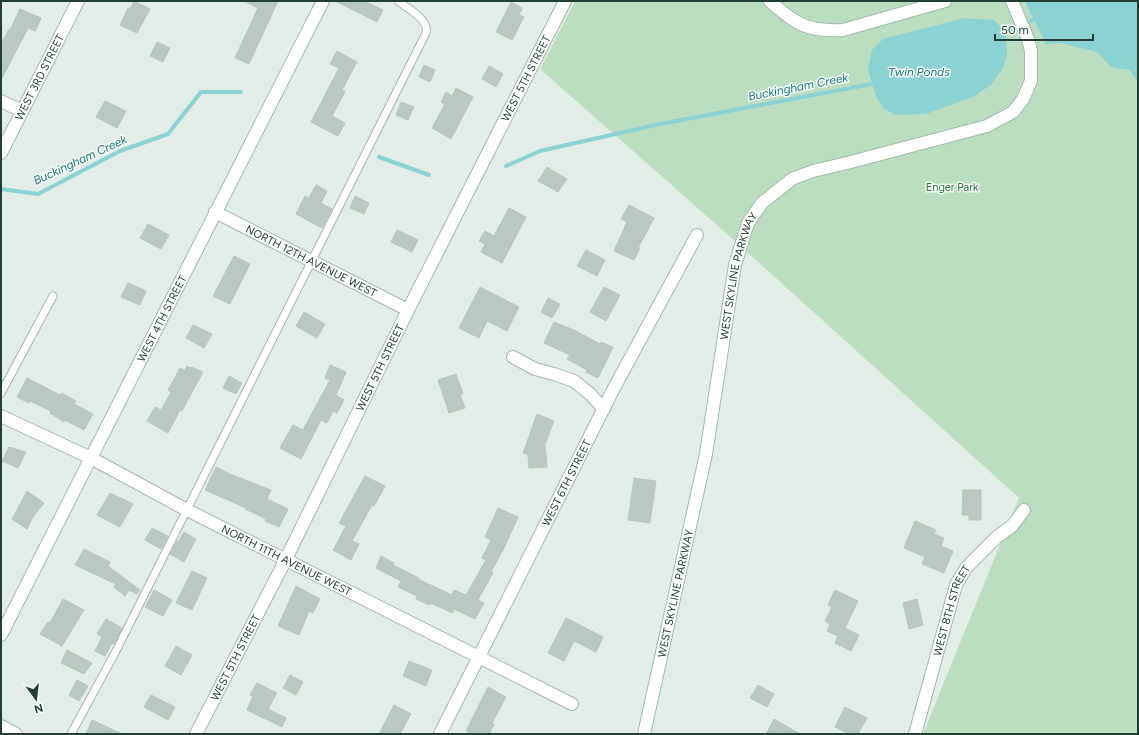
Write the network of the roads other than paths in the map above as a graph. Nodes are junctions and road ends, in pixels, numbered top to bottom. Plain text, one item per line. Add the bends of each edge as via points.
1 (78, 1) edge
2 (323, 1) edge
3 (398, 1) edge
4 (565, 1) edge
5 (770, 1) edge
6 (945, 1) edge
7 (1014, 5) edge
8 (1, 101) edge
9 (22, 111) junction
10 (1, 153) edge
11 (215, 212) junction
12 (697, 235) dead end
13 (312, 261) junction
14 (53, 296) dead end
15 (408, 310) junction
16 (512, 357) dead end
17 (1, 393) edge
18 (604, 409) junction
19 (1, 416) edge
20 (90, 458) junction
21 (187, 510) junction
22 (1024, 510) dead end
23 (286, 559) junction
24 (1, 635) edge
25 (478, 657) junction
26 (572, 704) dead end
27 (1, 726) edge
28 (16, 734) edge
29 (71, 734) edge
30 (196, 734) edge
31 (440, 734) edge
32 (644, 734) edge
33 (915, 734) edge

1 - 9 street, WEST 3RD STREET
2 - 11 street, WEST 4TH STREET
3 - 13 lane via 424,21 427,30
4 - 15 street, WEST 5TH STREET
5 - 6 street via 786,16 807,27 826,31 843,30
7 - 32 street, WEST SKYLINE PARKWAY via 1031,51 1031,82 1013,112 987,126 813,171 792,179 762,203 748,223 735,265 706,454
8 - 9 street
9 - 10 street, WEST 3RD STREET
11 - 13 street, NORTH 12TH AVENUE WEST
11 - 20 street, WEST 4TH STREET
12 - 18 street, WEST 6TH STREET
13 - 15 street, NORTH 12TH AVENUE WEST
13 - 21 lane
14 - 17 lane
15 - 23 street, WEST 5TH STREET
16 - 18 street via 535,369 574,381
18 - 25 street, WEST 6TH STREET
19 - 20 street, NORTH 11TH AVENUE WEST
20 - 21 street, NORTH 11TH AVENUE WEST
20 - 24 street, WEST 4TH STREET
21 - 23 street, NORTH 11TH AVENUE WEST
21 - 29 lane
22 - 33 street, WEST 8TH STREET via 1012,526 998,536 966,568 956,586
23 - 25 street, NORTH 11TH AVENUE WEST
23 - 30 street, WEST 5TH STREET
25 - 26 street, NORTH 11TH AVENUE WEST
25 - 31 street, WEST 6TH STREET
27 - 28 street

